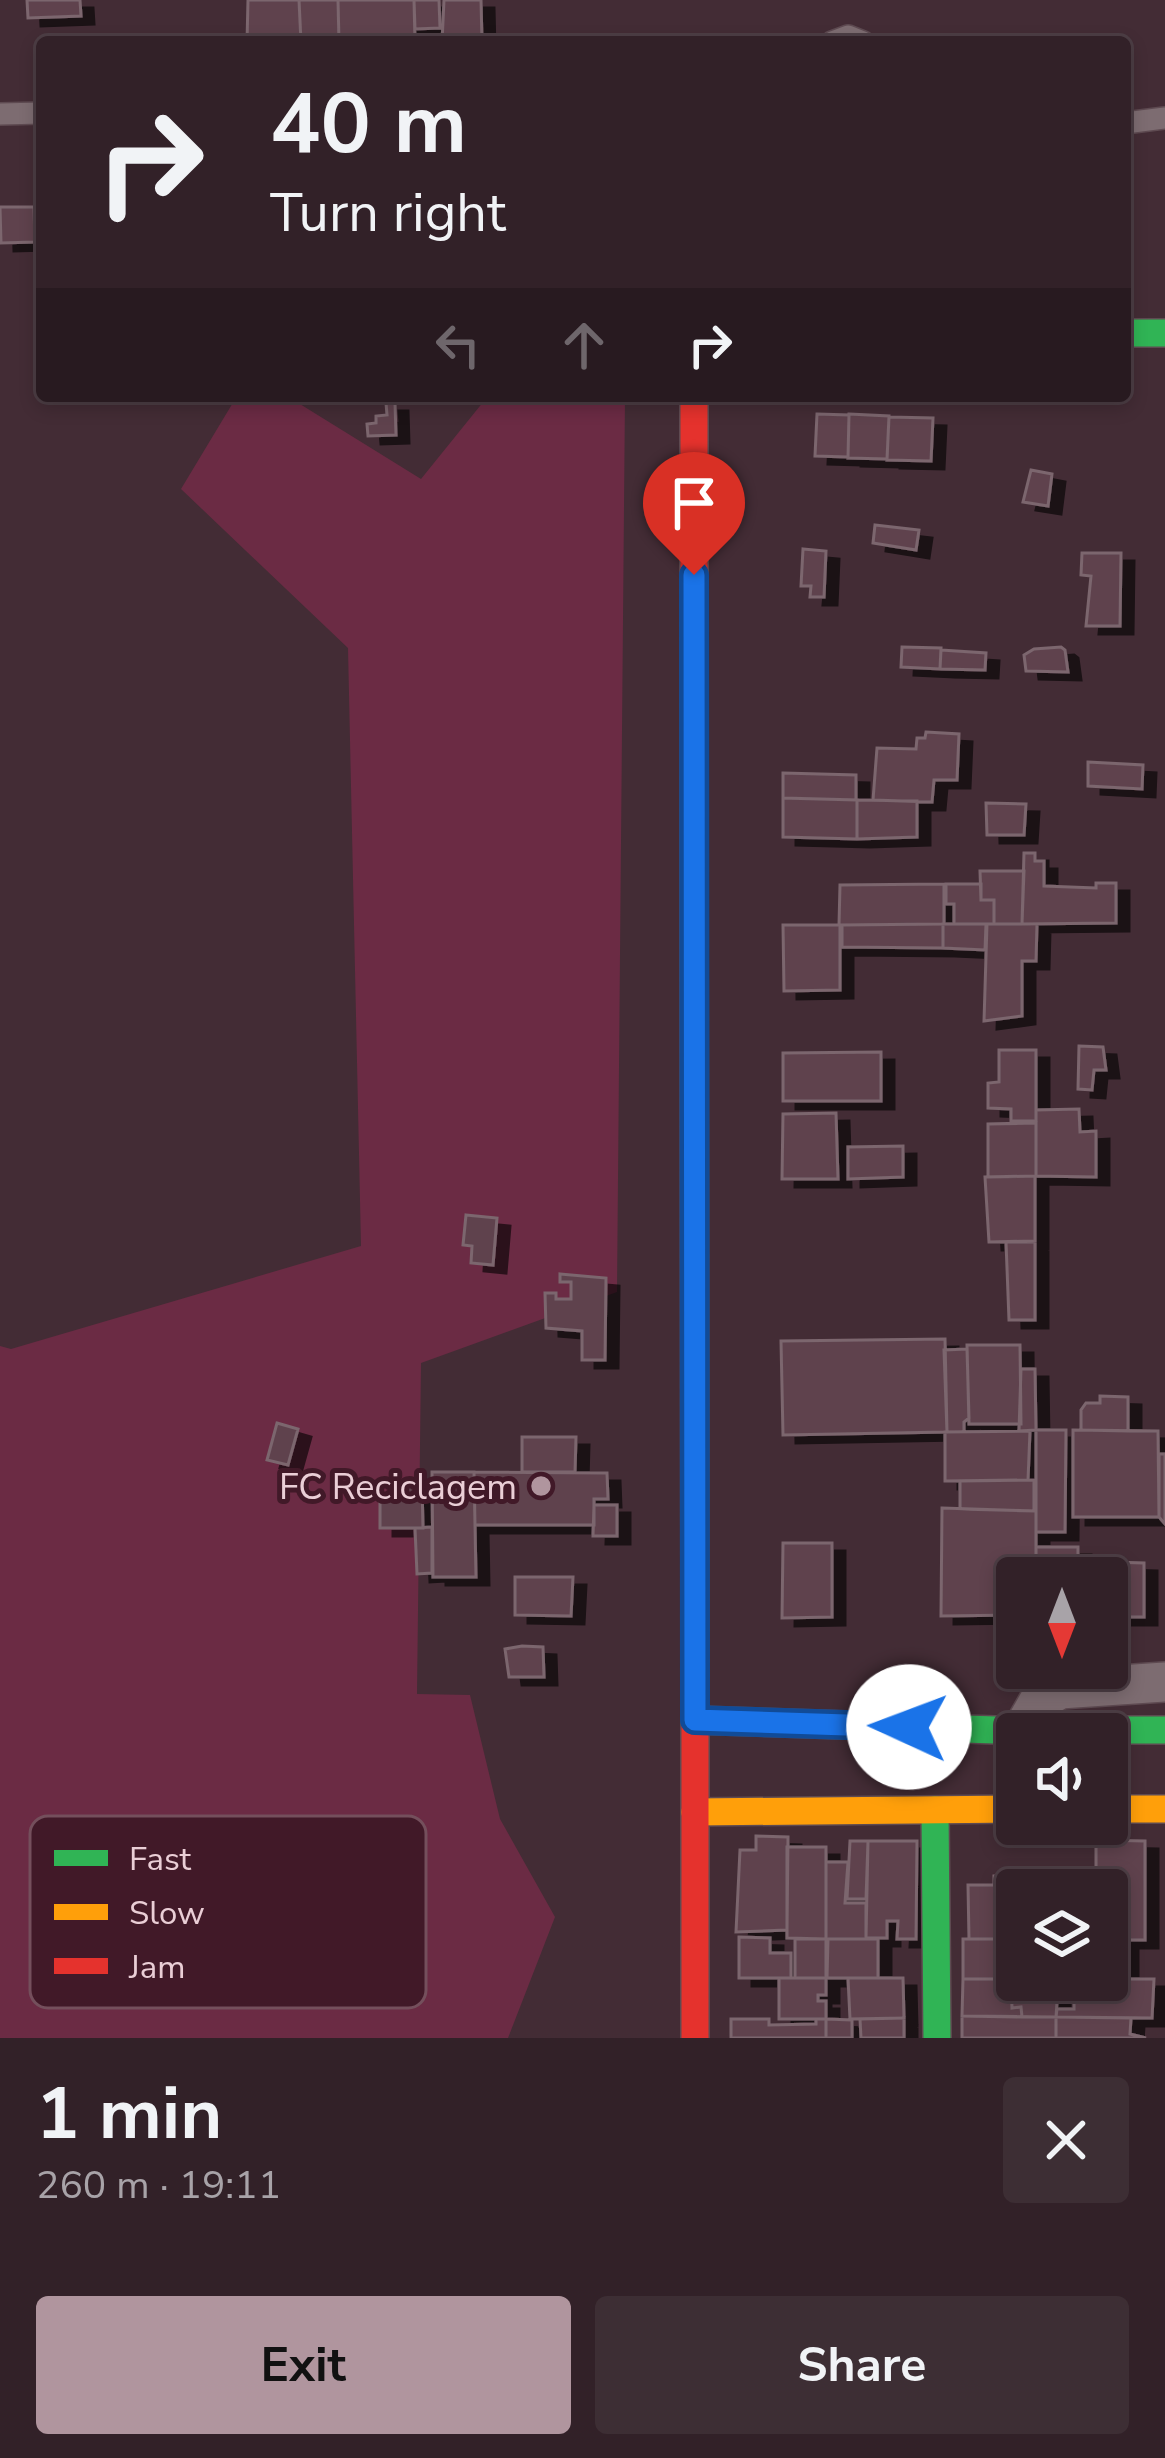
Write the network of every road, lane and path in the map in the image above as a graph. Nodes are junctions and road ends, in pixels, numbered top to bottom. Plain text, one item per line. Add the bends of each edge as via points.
1 (0, 113) edge
2 (36, 113) edge
3 (1165, 118) edge
4 (1131, 122) edge
5 (1131, 333) edge
6 (1165, 333) edge
7 (694, 402) edge
8 (1165, 1682) edge
9 (1029, 1713) edge
10 (695, 1720) junction
11 (1165, 1730) edge
12 (1128, 1731) edge
13 (996, 1737) edge
14 (996, 1804) edge
15 (1128, 1809) edge
16 (1165, 1809) edge
17 (935, 1810) junction
18 (695, 1812) junction
19 (695, 2038) edge
20 (937, 2038) edge

1 - 2 lane
3 - 4 lane
5 - 6 main road
7 - 10 main road
8 - 9 street via 1060,1689
10 - 13 main road
10 - 18 main road
11 - 12 main road
14 - 17 main road
15 - 16 main road
17 - 18 main road
17 - 20 main road
18 - 19 main road

